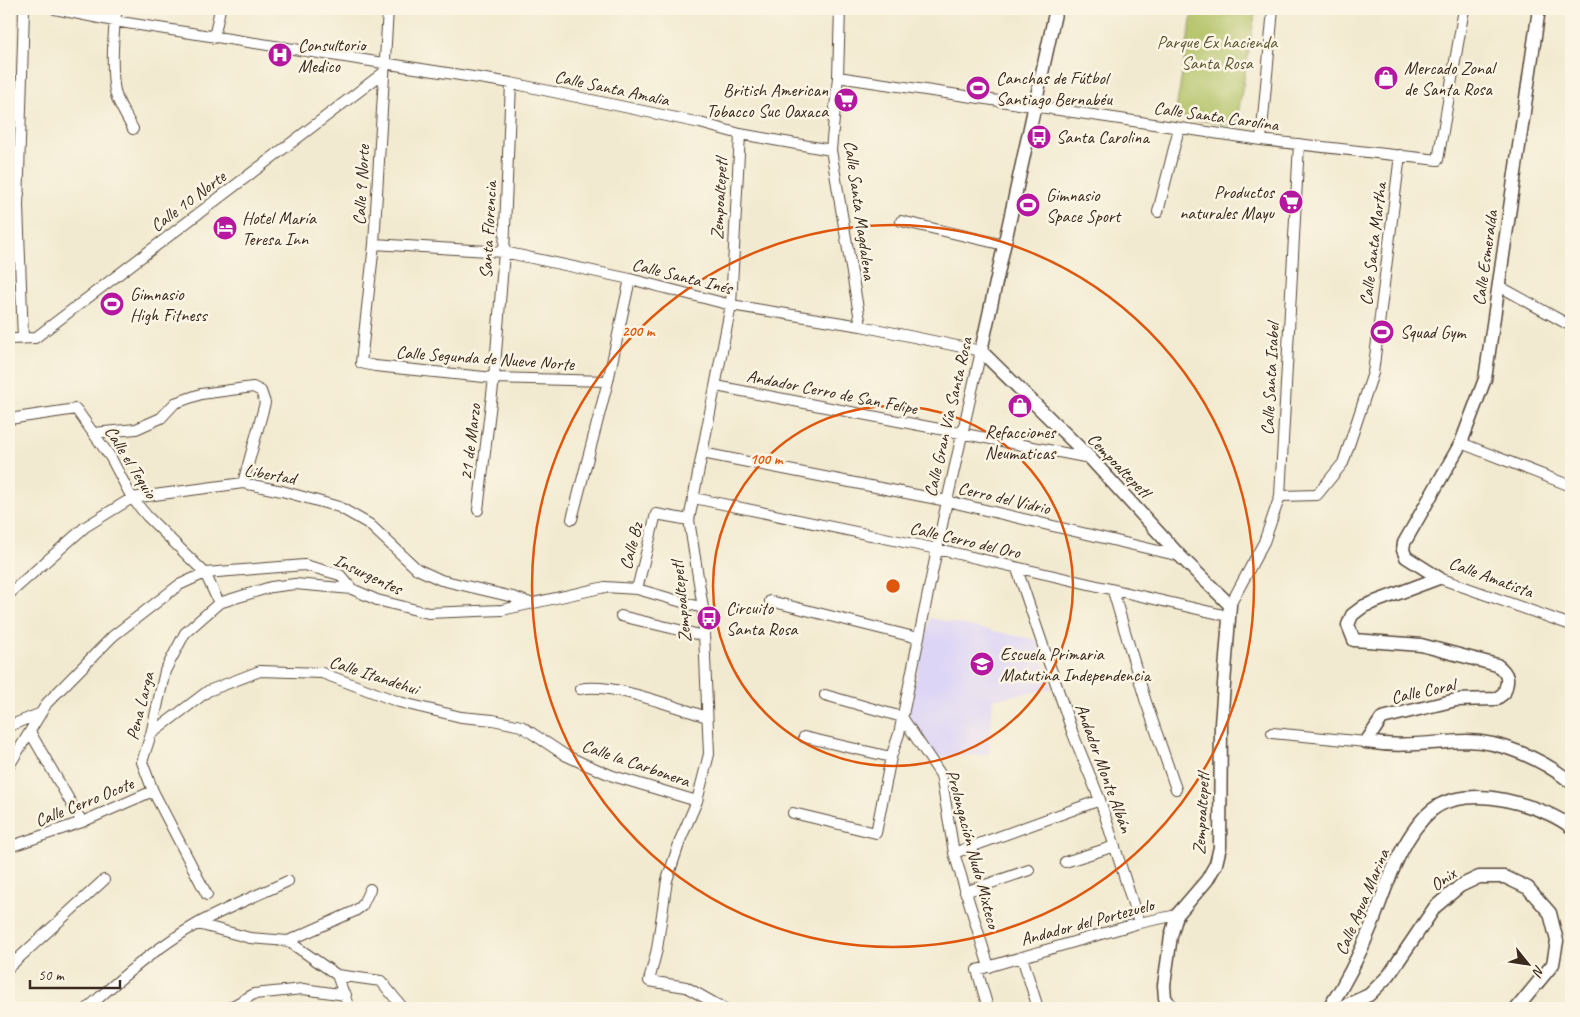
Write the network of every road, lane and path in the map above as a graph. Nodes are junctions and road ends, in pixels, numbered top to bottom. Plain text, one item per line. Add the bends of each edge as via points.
1 (24, 9) edge
2 (55, 9) edge
3 (117, 9) edge
4 (220, 9) edge
5 (388, 9) edge
6 (840, 9) edge
7 (1056, 9) edge
8 (1273, 9) edge
9 (1464, 9) edge
10 (1538, 9) edge
11 (114, 21) junction
12 (214, 38) junction
13 (384, 68) junction
14 (838, 78) junction
15 (511, 83) junction
16 (1034, 107) junction
17 (1179, 128) junction
18 (133, 129) dead end
19 (740, 134) junction
20 (1261, 140) junction
21 (1299, 144) junction
22 (831, 150) junction
23 (1400, 155) junction
24 (14, 193) edge
25 (1158, 212) dead end
26 (901, 221) dead end
27 (374, 244) junction
28 (1004, 245) junction
29 (504, 252) junction
30 (630, 279) junction
31 (1499, 286) junction
32 (731, 306) junction
33 (861, 326) junction
34 (1571, 326) edge
35 (9, 339) edge
36 (22, 339) junction
37 (981, 351) junction
38 (361, 363) joint
39 (494, 378) junction
40 (608, 382) junction
41 (716, 386) junction
42 (9, 419) edge
43 (94, 433) junction
44 (961, 435) junction
45 (1461, 443) junction
46 (702, 452) junction
47 (1090, 458) junction
48 (243, 483) junction
49 (1571, 486) edge
50 (1280, 496) junction
51 (132, 498) junction
52 (694, 498) junction
53 (947, 501) junction
54 (478, 510) dead end
55 (572, 519) dead end
56 (689, 520) junction
57 (937, 550) junction
58 (1403, 554) joint
59 (1180, 556) junction
60 (1017, 569) junction
61 (205, 573) junction
62 (1439, 578) junction
63 (352, 589) junction
64 (636, 589) junction
65 (1113, 591) junction
66 (9, 594) edge
67 (770, 601) dead end
68 (219, 603) junction
69 (531, 604) junction
70 (703, 608) junction
71 (1229, 610) junction
72 (621, 616) dead end
73 (1571, 625) edge
74 (704, 636) junction
75 (918, 638) junction
76 (580, 690) dead end
77 (825, 695) dead end
78 (39, 714) junction
79 (707, 717) junction
80 (902, 717) junction
81 (9, 726) edge
82 (30, 732) junction
83 (1272, 733) dead end
84 (151, 734) junction
85 (804, 737) dead end
86 (1366, 742) junction
87 (565, 755) joint
88 (891, 757) junction
89 (142, 762) joint
90 (9, 766) edge
91 (1571, 782) edge
92 (1176, 789) dead end
93 (153, 791) junction
94 (1100, 800) junction
95 (697, 801) junction
96 (793, 814) dead end
97 (82, 822) junction
98 (1571, 827) edge
99 (1115, 846) junction
100 (9, 847) edge
101 (954, 853) junction
102 (1066, 862) dead end
103 (1029, 870) dead end
104 (104, 880) dead end
105 (288, 881) dead end
106 (370, 889) dead end
107 (965, 892) junction
108 (207, 895) dead end
109 (1177, 915) junction
110 (1138, 923) junction
111 (198, 924) junction
112 (288, 941) junction
113 (1022, 957) junction
114 (989, 966) junction
115 (9, 967) edge
116 (337, 975) junction
117 (346, 995) junction
118 (88, 1008) edge
119 (229, 1008) edge
120 (349, 1008) edge
121 (403, 1008) edge
122 (723, 1008) edge
123 (988, 1008) edge
124 (1038, 1008) edge
125 (1172, 1008) edge
126 (1329, 1008) edge
127 (1340, 1008) edge
128 (1517, 1008) edge

1 - 24 street
2 - 11 street, Calle Santa Amalia
3 - 11 street
4 - 12 street
5 - 13 street, Calle 9 Norte
6 - 14 street, Calle Santa Magdalena
7 - 16 street, Calle Gran Vía Santa Rosa
8 - 20 street
9 - 23 street, Calle Santa Carolina via 1438,160
10 - 31 street, Calle Esmeralda
11 - 12 street, Calle Santa Amalia
11 - 18 street via 114,86
12 - 13 street, Calle Santa Amalia
13 - 15 street, Calle Santa Amalia
13 - 27 street, Calle 9 Norte
13 - 36 street, Calle 10 Norte via 35,338
14 - 16 street, Calle Santa Carolina
14 - 22 street, Calle Santa Magdalena
15 - 19 street, Calle Santa Amalia
15 - 29 street, Santa Florencia
16 - 17 street, Calle Santa Carolina
16 - 28 street, Calle Gran Vía Santa Rosa
17 - 20 street, Calle Santa Carolina
17 - 25 street
19 - 22 street, Calle Santa Amalia
19 - 32 street, Zempoaltepetl
20 - 21 street, Calle Santa Carolina
21 - 23 street, Calle Santa Carolina
21 - 50 street, Calle Santa Isabel
22 - 33 street, Calle Santa Magdalena
23 - 50 street, Calle Santa Martha via 1372,373 1343,463 1318,495
24 - 36 street
26 - 28 street
27 - 29 street, Calle Santa Inés
27 - 38 street, Calle 9 Norte
28 - 37 street, Calle Gran Vía Santa Rosa
29 - 30 street, Calle Santa Inés
29 - 39 street, Santa Florencia
30 - 32 street, Calle Santa Inés
30 - 40 street
31 - 34 street
31 - 45 street, Calle Esmeralda via 1485,379
32 - 33 street, Calle Santa Inés
32 - 41 street, Zempoaltepetl
33 - 37 street, Calle Santa Inés
35 - 36 street, Calle 10 Norte
37 - 44 street, Calle Gran Vía Santa Rosa
37 - 47 street, Cempoaltepetl
38 - 39 street, Calle Segunda de Nueve Norte
39 - 40 street, Calle Segunda de Nueve Norte
39 - 54 street, 21 de Marzo
40 - 55 street
41 - 44 street, Andador Cerro de San Felipe
41 - 46 street, Zempoaltepetl
42 - 43 street, Calle el Tequio via 76,408
43 - 48 street via 136,429 161,418 176,403 201,394 253,387 261,391 264,402
43 - 51 street, Calle el Tequio
44 - 47 street, Andador Cerro de San Felipe
44 - 53 street, Calle Gran Vía Santa Rosa
45 - 49 street
45 - 58 street, Calle Esmeralda via 1404,543
46 - 52 street, Zempoaltepetl
46 - 53 street, Cerro del Vidrio
47 - 59 street, Cempoaltepetl
48 - 51 street, Libertad
48 - 69 street, Libertad via 339,507 369,524 417,569 441,580
50 - 71 street, Calle Santa Isabel via 1264,542
51 - 61 street, Calle el Tequio
51 - 66 street, Libertad via 85,527
52 - 56 street, Zempoaltepetl
52 - 57 street, Calle Cerro del Oro
53 - 57 street, Calle Gran Vía Santa Rosa
53 - 59 street, Cerro del Vidrio
56 - 64 street, Calle Bz via 656,514
56 - 70 street, Zempoaltepetl
57 - 60 street, Calle Cerro del Oro
57 - 75 street, Calle Gran Vía Santa Rosa
58 - 62 street, Calle Amatista
59 - 71 street, Cempoaltepetl
60 - 65 street, Calle Cerro del Oro
60 - 94 street, Andador Monte Albán via 1073,734
61 - 63 street, Insurgentes via 305,565 340,576
61 - 68 street
61 - 78 street, Insurgentes via 178,584 113,636
62 - 73 street, Calle Amatista
62 - 86 street, Calle Coral via 1364,606 1352,615 1348,625 1354,640 1421,645 1497,665 1509,680 1504,693 1496,699 1456,700 1382,718
63 - 68 street, Pena Larga via 294,584 271,587
63 - 69 street, Insurgentes via 377,600 428,613 502,610
64 - 69 street, Insurgentes via 605,587
64 - 70 street, Insurgentes
65 - 71 street, Calle Cerro del Oro
65 - 92 street
67 - 75 street
68 - 84 street, Pena Larga via 185,632 165,671
70 - 74 street, Zempoaltepetl
71 - 109 street, Zempoaltepetl via 1220,724 1220,847 1216,864 1207,880
72 - 74 street
74 - 79 street, Zempoaltepetl
75 - 80 street, Calle Gran Vía Santa Rosa
76 - 79 street via 591,687 622,692
77 - 80 street
78 - 81 street
78 - 82 street, Insurgentes
79 - 95 street, Zempoaltepetl via 709,754
80 - 88 street, Calle Gran Vía Santa Rosa
80 - 101 street, Prolongación Nudo Mixteco via 941,775
82 - 90 street, Insurgentes
82 - 97 street
83 - 86 street
84 - 87 street, Calle Itandehui via 208,691 260,671 289,671 322,673 400,702 461,717 521,726
84 - 89 street, Pena Larga
85 - 88 street
86 - 91 street via 1392,746 1467,741 1505,746
87 - 95 street, Calle la Carbonera via 613,776
88 - 96 street, Calle Gran Vía Santa Rosa via 876,833
89 - 93 street, Calle Cerro Ocote
93 - 97 street, Calle Cerro Ocote
93 - 108 street
94 - 99 street, Andador Monte Albán
94 - 101 street
95 - 122 street, Zempoaltepetl via 667,880 649,981 686,987
97 - 100 street, Calle Cerro Ocote
98 - 126 street, Calle Agua Marina via 1526,804 1491,796 1456,800 1432,809 1395,861 1348,978
99 - 102 street
99 - 110 street, Andador Monte Albán
101 - 107 street, Prolongación Nudo Mixteco
103 - 107 street
104 - 115 street
105 - 111 street
106 - 112 street via 362,906 355,911
107 - 114 street, Prolongación Nudo Mixteco
109 - 110 street, Andador del Portezuelo
109 - 125 street, Zempoaltepetl via 1164,985 1165,998
110 - 113 street, Andador del Portezuelo
111 - 112 street via 250,938
111 - 118 street via 152,952
112 - 116 street
113 - 114 street, Andador del Portezuelo
113 - 124 street
114 - 123 street, Andador del Portezuelo via 977,970
116 - 117 street
116 - 121 street via 381,981
117 - 119 street via 303,989 254,994
117 - 120 street
127 - 128 street, Onix via 1369,995 1388,976 1436,907 1460,886 1479,877 1505,877 1528,888 1550,914 1557,941 1553,964

